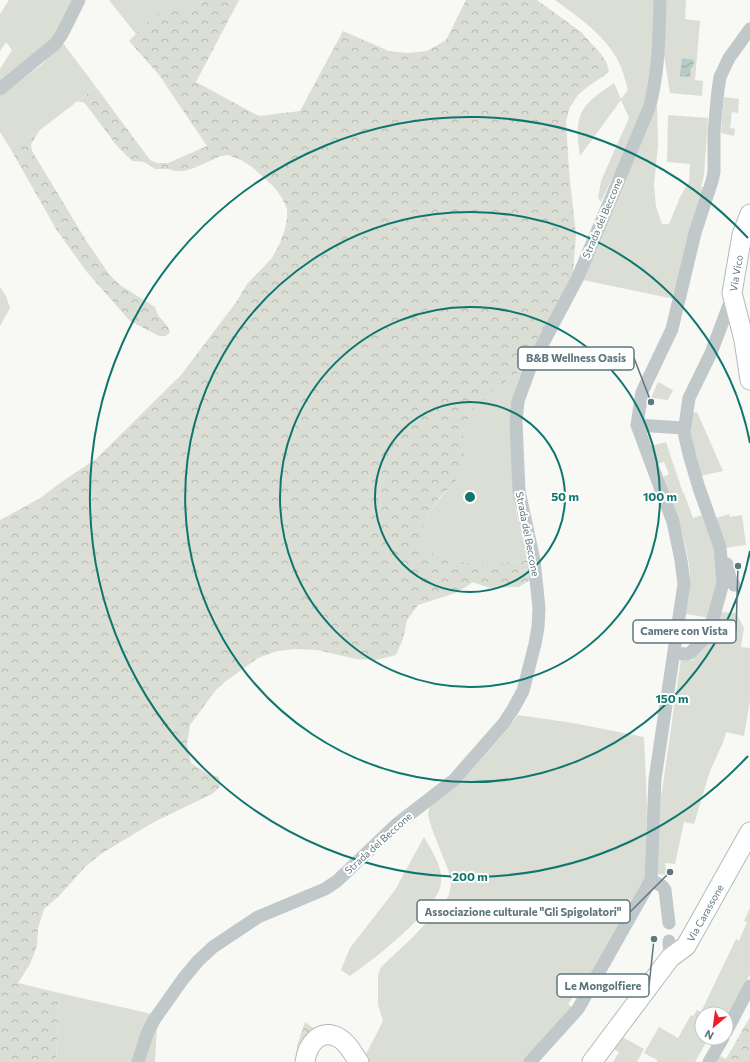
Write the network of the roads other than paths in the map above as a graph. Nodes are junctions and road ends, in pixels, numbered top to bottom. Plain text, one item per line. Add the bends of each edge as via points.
1 (79, 0) edge
2 (660, 0) edge
3 (750, 29) edge
4 (0, 89) edge
5 (750, 214) edge
6 (744, 255) edge
7 (732, 297) junction
8 (709, 356) junction
9 (750, 380) edge
10 (698, 401) dead end
11 (637, 425) junction
12 (683, 428) junction
13 (721, 552) junction
14 (734, 585) dead end
15 (674, 653) junction
16 (750, 832) edge
17 (650, 880) junction
18 (669, 923) dead end
19 (750, 986) edge
20 (734, 1017) edge
21 (718, 1046) edge
22 (138, 1062) edge
23 (306, 1062) edge
24 (359, 1062) edge
25 (530, 1062) edge
26 (592, 1062) edge
27 (709, 1062) edge

1 - 4 street via 55,44
2 - 22 street, Strada del Beccone via 655,78 649,108 578,277 530,368 518,401 516,422 519,491 534,560 539,608 535,644 519,699 504,723 454,780 397,824 336,881 325,889 258,917 205,954 183,979 154,1020
3 - 11 street via 729,58 720,77 712,181 695,233 672,329 642,392
5 - 6 street, Via Vico via 744,228
6 - 7 street, Via Vico via 733,286
7 - 8 street
7 - 9 street, Via Vico via 744,340
8 - 10 street via 709,370 702,383
8 - 12 street via 689,398
11 - 12 street
11 - 15 street via 673,522 681,560 684,584
12 - 13 street via 699,488
13 - 14 street via 727,560
13 - 15 street via 722,586 710,626 692,652
15 - 17 street via 654,779
16 - 26 street, Via Carassone via 686,946 670,950
17 - 18 street via 665,890
17 - 25 street via 578,1009
19 - 20 street
21 - 27 street
23 - 24 street via 308,1048 313,1042 322,1036 330,1035 342,1041

